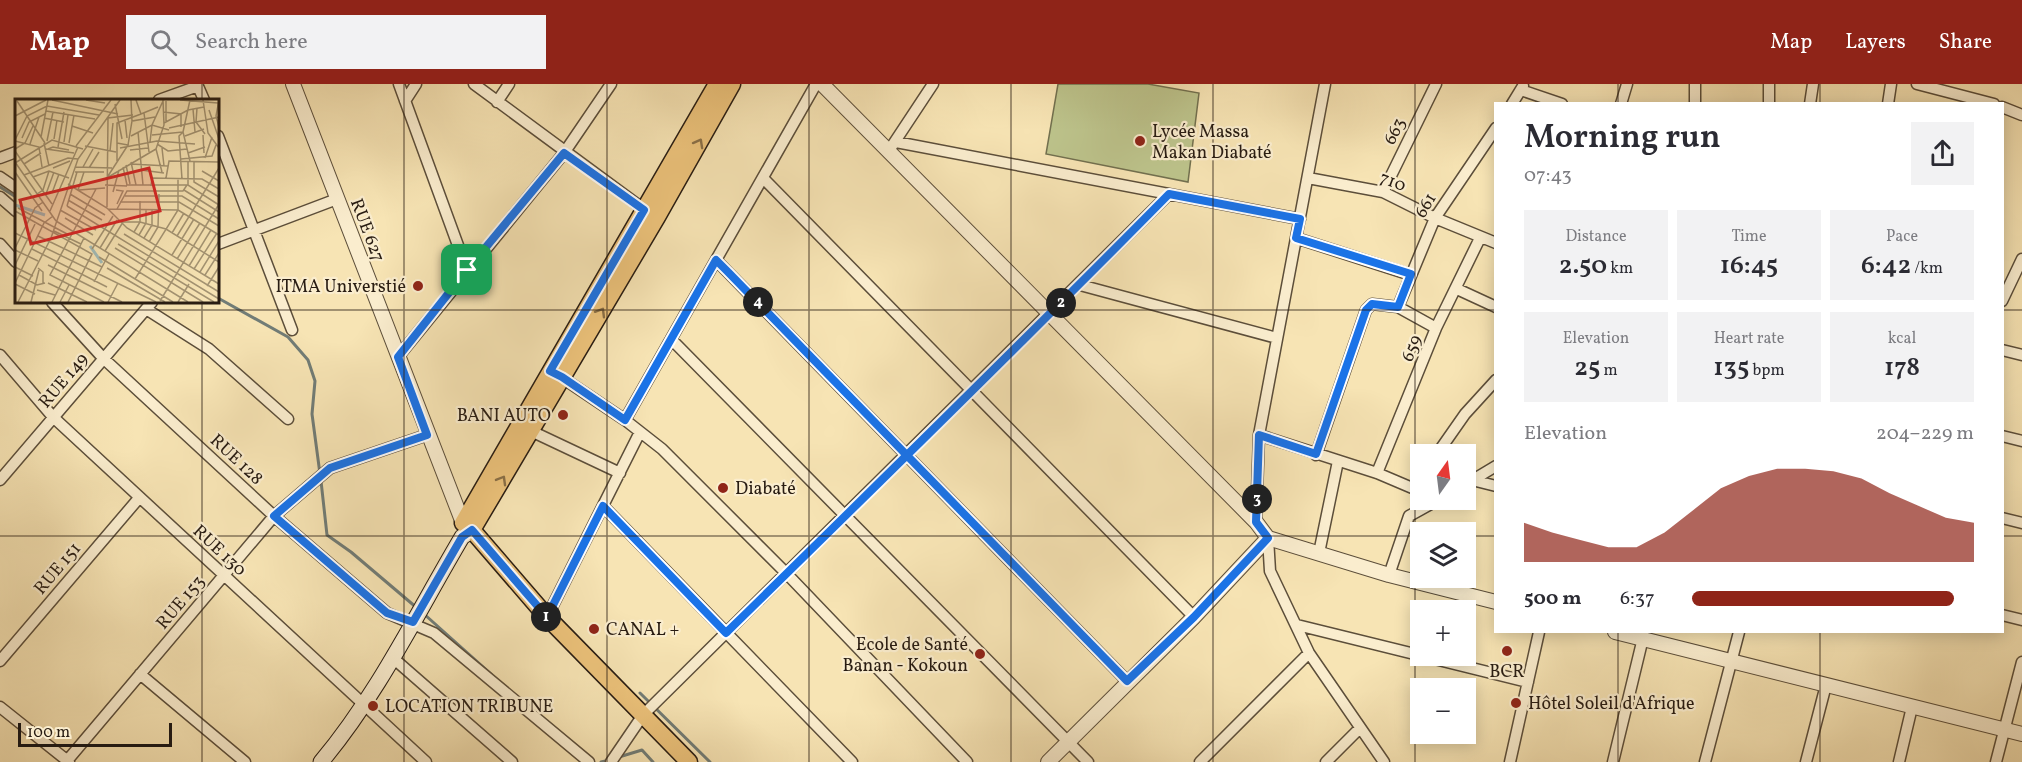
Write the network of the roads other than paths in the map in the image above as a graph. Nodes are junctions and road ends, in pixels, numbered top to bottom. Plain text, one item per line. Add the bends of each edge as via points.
1 (293, 84) edge
2 (399, 84) edge
3 (416, 84) edge
4 (474, 84) edge
5 (509, 84) edge
6 (611, 84) edge
7 (717, 84) edge
8 (732, 84) edge
9 (816, 84) edge
10 (822, 84) edge
11 (933, 84) edge
12 (1436, 84) edge
13 (1627, 84) edge
14 (1695, 84) edge
15 (1769, 84) edge
16 (1813, 84) edge
17 (1891, 84) edge
18 (1917, 84) edge
19 (198, 85) edge
20 (1326, 85) edge
21 (1523, 87) edge
22 (162, 99) edge
23 (204, 99) edge
24 (405, 101) junction
25 (497, 102) junction
26 (1513, 102) edge
27 (1557, 102) edge
28 (1622, 102) edge
29 (1695, 102) edge
30 (1769, 102) edge
31 (1810, 102) edge
32 (1888, 102) edge
33 (1989, 102) edge
34 (2004, 108) edge
35 (2022, 115) edge
36 (1494, 131) edge
37 (892, 147) junction
38 (15, 152) edge
39 (564, 153) junction
40 (0, 158) edge
41 (221, 158) edge
42 (0, 177) edge
43 (763, 177) junction
44 (1308, 178) junction
45 (15, 187) edge
46 (1383, 192) junction
47 (1169, 194) junction
48 (0, 197) edge
49 (337, 199) junction
50 (15, 210) edge
51 (650, 214) junction
52 (1435, 218) junction
53 (1300, 219) junction
54 (254, 230) junction
55 (1480, 237) junction
56 (1296, 238) junction
57 (1494, 242) edge
58 (0, 244) edge
59 (219, 244) edge
60 (2022, 259) edge
61 (716, 260) junction
62 (15, 261) edge
63 (467, 270) junction
64 (1411, 274) junction
65 (1080, 285) junction
66 (1457, 289) junction
67 (2004, 298) edge
68 (53, 303) edge
69 (149, 305) edge
70 (1494, 306) edge
71 (1398, 307) junction
72 (1050, 314) junction
73 (1436, 328) junction
74 (292, 330) dead end
75 (1278, 338) junction
76 (671, 339) junction
77 (2004, 350) edge
78 (0, 355) edge
79 (2022, 355) edge
80 (398, 357) junction
81 (104, 358) junction
82 (556, 374) junction
83 (1494, 382) edge
84 (972, 391) junction
85 (54, 417) junction
86 (288, 419) dead end
87 (625, 420) junction
88 (531, 431) junction
89 (640, 432) junction
90 (427, 435) junction
91 (1259, 435) junction
92 (2004, 436) edge
93 (2022, 441) edge
94 (1444, 444) edge
95 (1316, 454) junction
96 (907, 455) junction
97 (1338, 461) junction
98 (1494, 467) edge
99 (620, 473) junction
100 (1377, 473) junction
101 (1476, 478) edge
102 (0, 480) edge
103 (1476, 483) edge
104 (1494, 486) edge
105 (1410, 489) edge
106 (139, 498) junction
107 (603, 506) junction
108 (1413, 510) edge
109 (846, 515) junction
110 (274, 516) junction
111 (2004, 518) edge
112 (1256, 522) junction
113 (2022, 523) edge
114 (466, 530) junction
115 (1268, 538) junction
116 (1319, 553) junction
117 (787, 574) junction
118 (1389, 575) junction
119 (224, 576) junction
120 (1494, 601) edge
121 (2004, 616) edge
122 (416, 617) junction
123 (547, 617) junction
124 (1194, 617) junction
125 (2022, 620) edge
126 (1297, 625) junction
127 (726, 633) junction
128 (1539, 633) edge
129 (1620, 633) edge
130 (1739, 633) edge
131 (1643, 638) junction
132 (1309, 653) junction
133 (393, 658) junction
134 (0, 661) edge
135 (1731, 661) junction
136 (2022, 662) edge
137 (140, 675) junction
138 (1127, 681) junction
139 (1528, 682) junction
140 (1826, 685) junction
141 (363, 705) junction
142 (0, 707) edge
143 (1912, 707) junction
144 (643, 715) junction
145 (1360, 728) junction
146 (2004, 730) junction
147 (2022, 734) edge
148 (1068, 742) junction
149 (68, 762) edge
150 (245, 762) edge
151 (321, 762) edge
152 (426, 762) edge
153 (512, 762) edge
154 (589, 762) edge
155 (611, 762) edge
156 (688, 762) edge
157 (852, 762) edge
158 (968, 762) edge
159 (1048, 762) edge
160 (1088, 762) edge
161 (1200, 762) edge
162 (1326, 762) edge
163 (1384, 762) edge
164 (1510, 762) edge
165 (1613, 762) edge
166 (1705, 762) edge
167 (1806, 762) edge
168 (1899, 762) edge
169 (1996, 762) edge

1 - 49 street, RUE 627
2 - 24 street
3 - 24 street
4 - 25 street
5 - 25 street
6 - 39 street
7 - 51 main road
51 -> 8 main road
9 - 43 street
10 - 37 street
11 - 37 street
12 - 46 street, 663
13 - 28 street
14 - 29 street
15 - 30 street
16 - 31 street
17 - 32 street
18 - 33 street
19 - 22 street
19 - 23 street
20 - 44 street
21 - 26 street
21 - 27 street
24 - 63 street
25 - 39 street
34 - 35 street
36 - 52 street, 661
37 - 47 street
37 - 72 street
38 - 40 street
39 - 51 street
39 - 63 street
41 - 54 street
42 - 45 street
43 - 61 street
43 - 84 street
44 - 46 street, 710
44 - 53 street
46 - 52 street, 710
47 - 53 street
47 - 65 street
48 - 50 street
49 - 54 street
49 - 80 street, RUE 627
51 - 82 main road
52 - 55 street, 710
52 - 64 street, 661
53 - 56 street
54 - 59 street
54 - 74 street
55 - 57 street, 710
55 - 66 street, 659
56 - 64 street
56 - 75 street
58 - 62 street
60 - 67 street
61 - 76 street
61 - 96 street
63 - 80 street
64 - 71 street, 661
65 - 72 street
65 - 75 street
66 - 70 street
66 - 73 street, 659
68 - 81 street, RUE 128
69 - 81 street, RUE 149
69 - 86 street via 209,349
71 - 73 street
71 - 95 street via 1372,304 1366,310
72 - 84 street
72 - 112 street
73 - 100 street, 659
75 - 91 street
76 - 87 street
76 - 109 street
77 - 79 street
78 - 85 street, RUE 130
80 - 90 street, RUE 627
81 - 85 street, RUE 149
81 - 110 street, RUE 128
82 - 87 street
82 - 88 main road
82 - 114 main road
83 - 94 street
84 - 96 street
84 - 124 street
85 - 102 street, RUE 149
85 - 106 street, RUE 130
87 - 89 street
88 - 99 street
114 -> 88 main road
89 - 99 street
89 - 117 street via 662,449
90 - 110 street, RUE 153 via 330,468
90 - 114 street, RUE 627
91 - 95 street
91 - 112 street
92 - 93 street
95 - 97 street
96 - 109 street
96 - 138 street
97 - 100 street
97 - 116 street
98 - 101 street
99 - 107 street
100 - 105 street
103 - 104 street
106 - 119 street, RUE 130
106 - 134 street, RUE 151
107 - 123 street
107 - 127 street
108 - 118 street
109 - 117 street
109 - 148 street
110 - 119 street, RUE 153
110 - 122 street, RUE 128 via 387,613
111 - 113 street
112 - 115 street
114 - 122 main road
114 - 123 main road
115 - 116 street
115 - 124 street
115 - 126 street via 1270,571
116 - 118 street
117 - 127 street
117 - 158 street
118 - 120 street
119 - 137 street, RUE 153
119 - 141 street, RUE 130
121 - 125 street
122 - 133 main road
122 - 154 street, RUE 128
123 - 144 main road
124 - 138 street
126 - 132 street
126 - 139 street
127 - 144 street
127 - 157 street
128 - 139 street
129 - 131 street
130 - 135 street
131 - 135 street
131 - 165 street
132 - 145 street
132 - 161 street
133 - 141 main road
133 - 153 street
135 - 140 street
135 - 166 street
136 - 146 street
137 - 149 street, RUE 153
137 - 150 street
138 - 148 street
139 - 164 street
140 - 143 street
140 - 167 street
141 - 151 main road
141 - 152 street, RUE 130
142 - 149 street
143 - 146 street
143 - 168 street
144 - 155 street
144 - 156 main road
145 - 162 street
145 - 163 street
146 - 147 street
146 - 169 street
148 - 159 street
148 - 160 street

